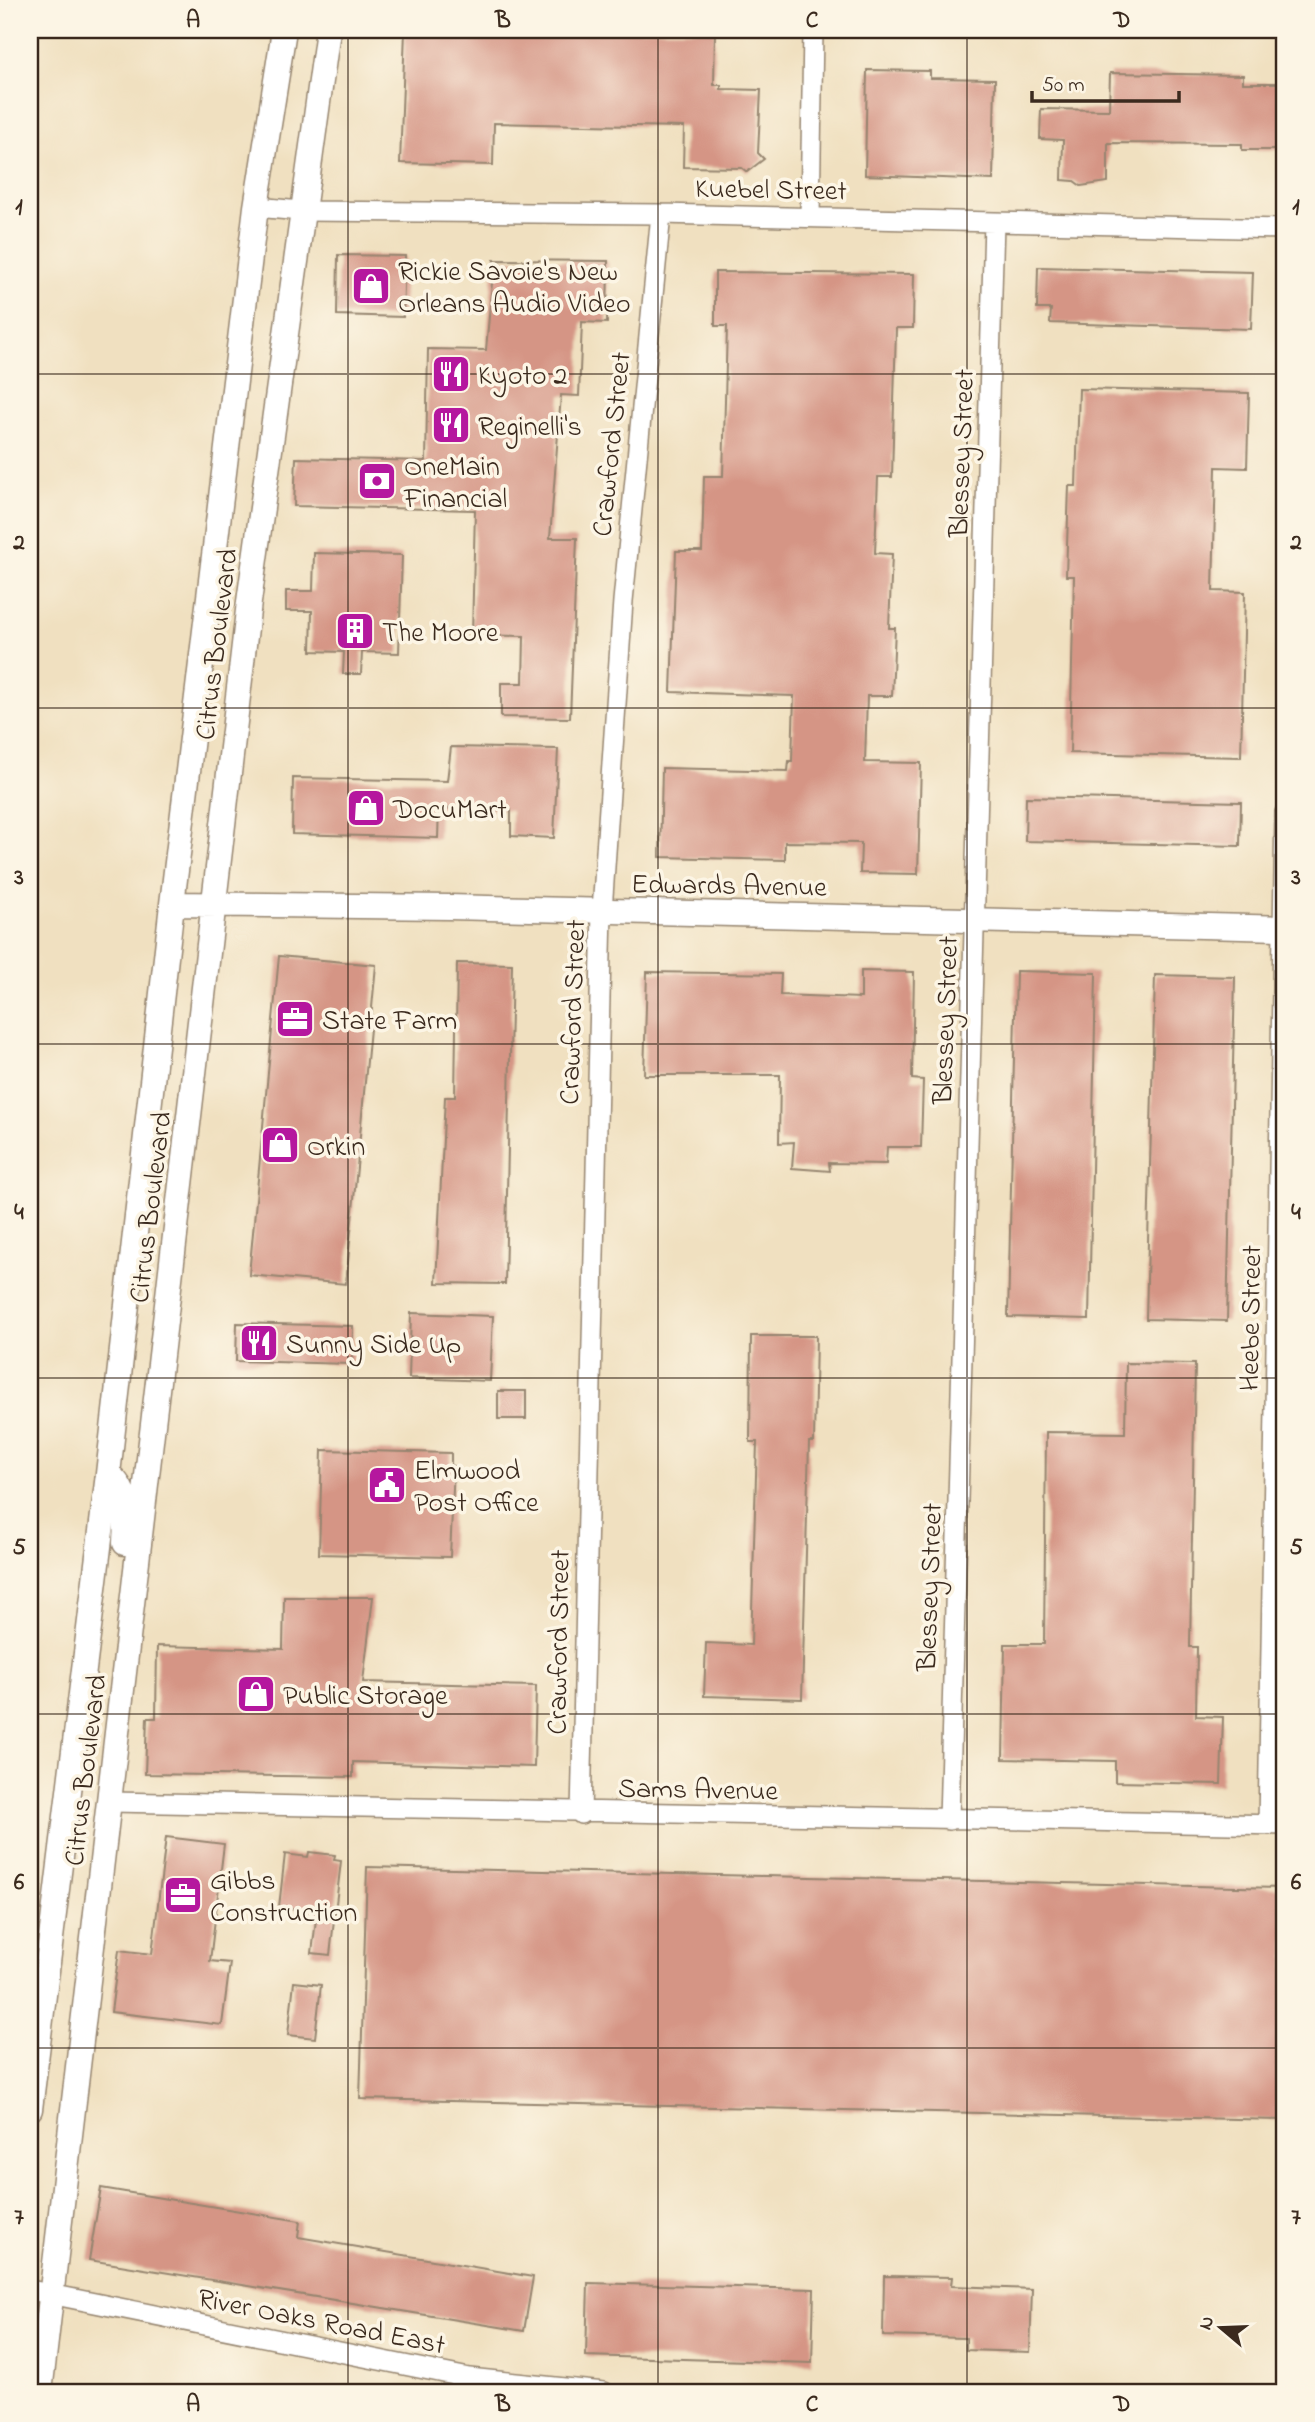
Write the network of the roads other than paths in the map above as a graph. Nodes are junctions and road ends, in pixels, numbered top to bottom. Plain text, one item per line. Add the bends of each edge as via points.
1 (284, 30) edge
2 (328, 30) edge
3 (813, 30) edge
4 (256, 207) junction
5 (301, 211) junction
6 (661, 214) junction
7 (810, 217) junction
8 (994, 222) junction
9 (1285, 229) edge
10 (1285, 813) edge
11 (172, 904) junction
12 (215, 905) junction
13 (602, 911) junction
14 (975, 920) junction
15 (1284, 928) edge
16 (108, 1474) junction
17 (138, 1566) junction
18 (93, 1590) junction
19 (117, 1740) junction
20 (111, 1802) junction
21 (581, 1814) junction
22 (949, 1820) junction
23 (1277, 1825) edge
24 (31, 2095) edge
25 (41, 2292) edge
26 (40, 2392) edge
27 (604, 2392) edge

1 - 4 street, Citrus Boulevard
2 - 5 street, Citrus Boulevard
3 - 7 street
4 - 5 street, Kuebel Street
4 - 11 street, Citrus Boulevard
5 - 6 street, Kuebel Street
5 - 12 street, Citrus Boulevard
6 - 7 street, Kuebel Street
6 - 13 street, Crawford Street via 623,601
7 - 8 street, Kuebel Street
8 - 9 street, Kuebel Street
8 - 14 street, Blessey Street
10 - 15 street, Heebe Street
11 - 12 street, Edwards Avenue
11 - 16 street, Citrus Boulevard
12 - 13 street, Edwards Avenue
12 - 17 street, Citrus Boulevard
13 - 14 street, Edwards Avenue
13 - 21 street, Crawford Street
14 - 15 street, Edwards Avenue
14 - 22 street, Blessey Street
15 - 23 street, Heebe Street
16 - 17 street via 120,1483 127,1509 125,1546
16 - 18 street, Citrus Boulevard
17 - 19 street, Citrus Boulevard
18 - 19 street via 101,1617 90,1726 99,1735
18 - 24 street, Citrus Boulevard
19 - 20 street, Citrus Boulevard
20 - 21 street, Sams Avenue
20 - 25 street, Citrus Boulevard
21 - 22 street, Sams Avenue
22 - 23 street, Sams Avenue
25 - 26 street, Citrus Boulevard
25 - 27 street, River Oaks Road East via 469,2378

